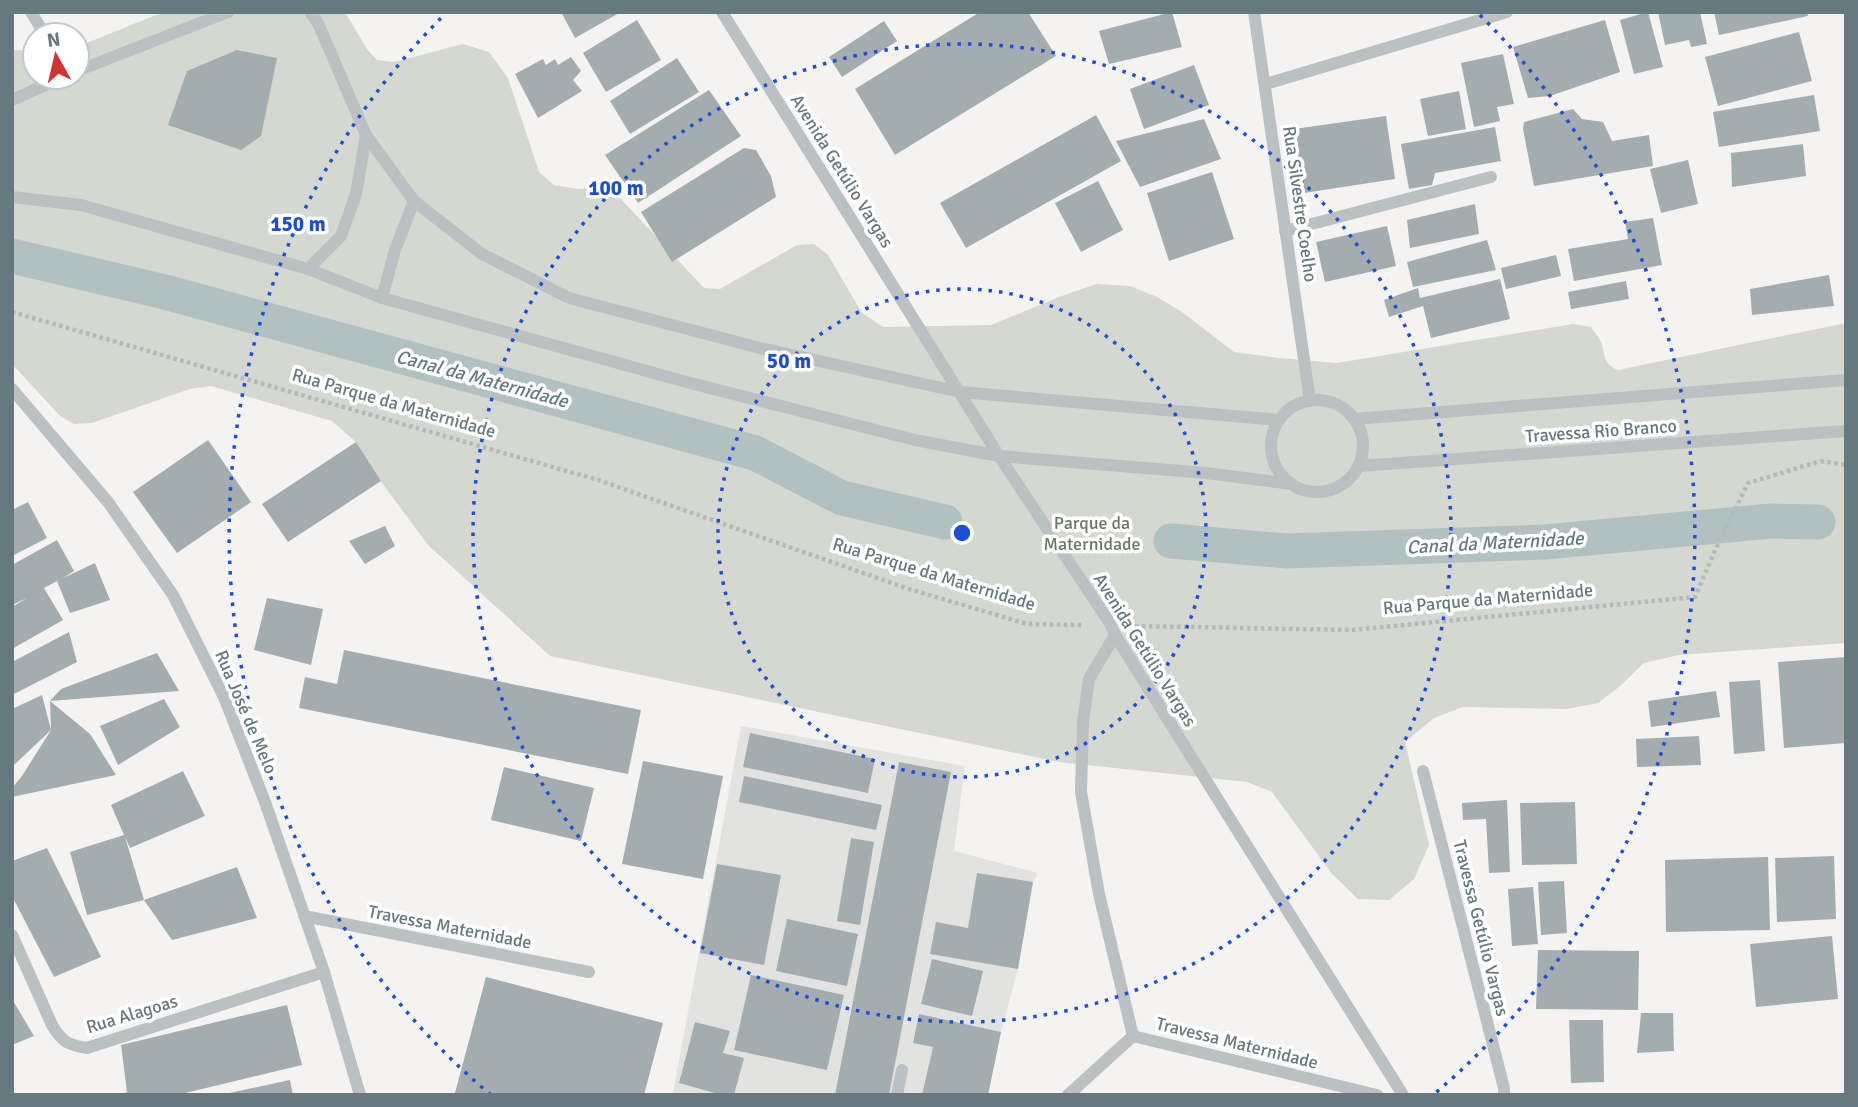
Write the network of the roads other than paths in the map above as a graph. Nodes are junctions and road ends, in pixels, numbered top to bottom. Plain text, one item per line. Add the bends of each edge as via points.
1 (228, 12) edge
2 (310, 12) edge
3 (722, 12) edge
4 (1254, 12) edge
5 (1507, 12) edge
6 (91, 66) edge
7 (1266, 84) junction
8 (32, 91) edge
9 (12, 100) edge
10 (366, 135) junction
11 (1491, 177) dead end
12 (12, 197) edge
13 (414, 201) junction
14 (1285, 230) junction
15 (308, 269) junction
16 (382, 298) junction
17 (1846, 380) edge
18 (12, 389) edge
19 (960, 393) junction
20 (1310, 401) junction
21 (1354, 419) junction
22 (1279, 420) junction
23 (1846, 431) edge
24 (999, 456) junction
25 (1359, 466) junction
26 (1292, 484) junction
27 (1113, 630) junction
28 (1423, 771) dead end
29 (304, 916) junction
30 (12, 935) edge
31 (324, 972) junction
32 (589, 972) dead end
33 (1133, 1036) junction
34 (902, 1070) dead end
35 (360, 1095) edge
36 (897, 1095) edge
37 (1068, 1095) edge
38 (1377, 1095) edge
39 (1403, 1095) edge
40 (1504, 1095) edge

1 - 6 street
2 - 10 street
3 - 19 street, Avenida Getúlio Vargas
4 - 7 street, Rua Silvestre Coelho
5 - 7 street
7 - 14 street, Rua Silvestre Coelho
8 - 9 street
10 - 13 street
10 - 15 street via 356,194 341,236
11 - 14 street
12 - 15 street via 81,205
13 - 16 street
13 - 19 street via 482,254 569,298
14 - 20 street, Rua Silvestre Coelho
15 - 16 street
16 - 24 street via 720,391
17 - 21 street
18 - 29 street, Rua José de Melo via 108,502 173,595 224,697
19 - 22 street
19 - 24 street, Avenida Getúlio Vargas
20 - 21 street via 1335,404
20 - 22 street via 1298,404
21 - 25 street via 1363,442
22 - 26 street via 1271,447 1274,462
23 - 25 street, Travessa Rio Branco
24 - 26 street
24 - 27 street, Avenida Getúlio Vargas
25 - 26 street via 1349,479 1322,492
27 - 33 street via 1089,679 1081,792 1099,894
27 - 39 street, Avenida Getúlio Vargas
28 - 40 street, Travessa Getúlio Vargas
29 - 31 street, Rua José de Melo
29 - 32 street, Travessa Maternidade
30 - 31 street, Rua Alagoas via 60,1039 87,1048
31 - 35 street, Rua José de Melo
33 - 37 street, Travessa Maternidade
33 - 38 street, Travessa Maternidade
34 - 36 street

